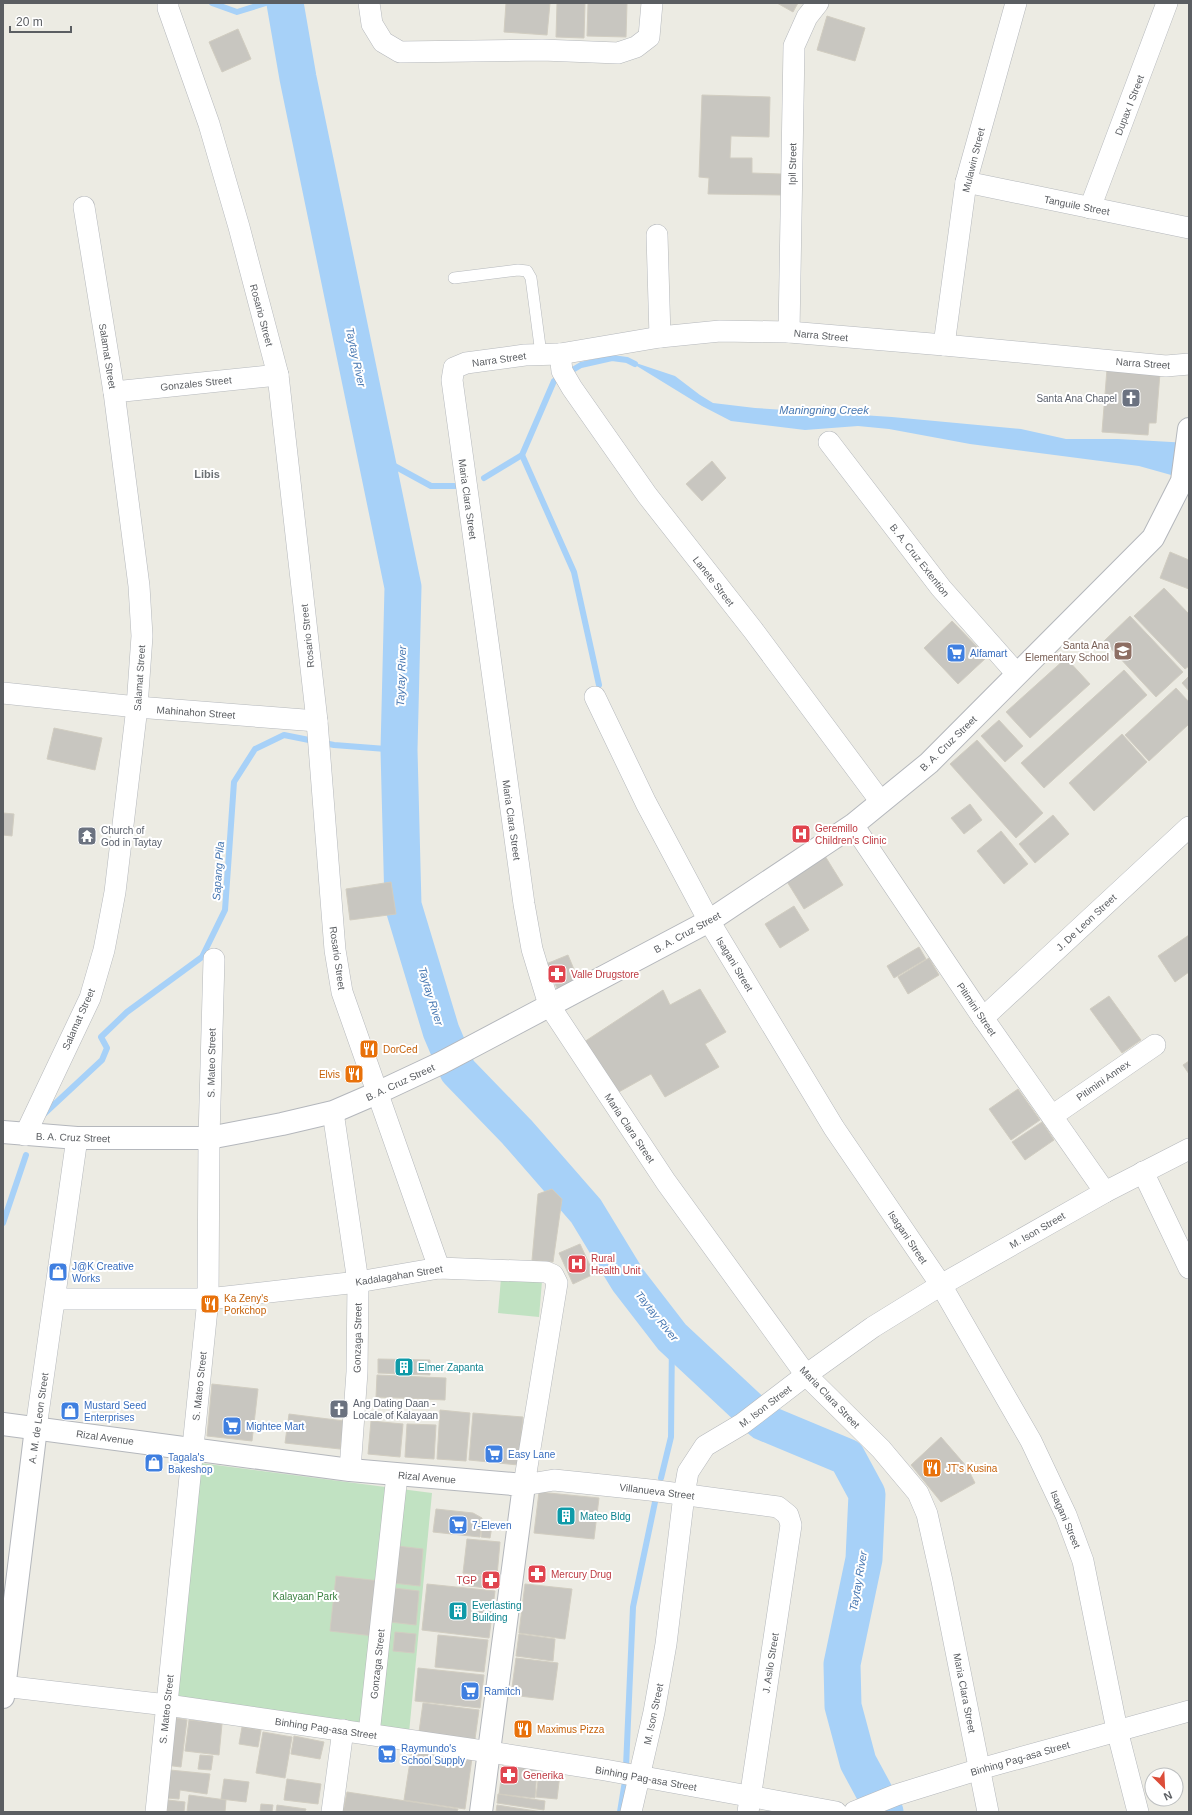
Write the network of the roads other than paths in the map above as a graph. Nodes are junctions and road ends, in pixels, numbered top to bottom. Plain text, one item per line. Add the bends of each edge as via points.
1 (168, 3) edge
2 (369, 3) edge
3 (652, 3) edge
4 (818, 3) edge
5 (1016, 3) edge
6 (1168, 3) edge
7 (966, 182) junction
8 (84, 207) dead end
9 (1090, 208) junction
10 (1189, 228) edge
11 (657, 234) dead end
12 (454, 278) dead end
13 (789, 332) junction
14 (660, 337) junction
15 (944, 345) junction
16 (1189, 364) edge
17 (559, 367) junction
18 (454, 368) joint
19 (278, 375) junction
20 (114, 392) junction
21 (1188, 434) edge
22 (829, 442) dead end
23 (1183, 487) edge
24 (1017, 674) junction
25 (3, 693) edge
26 (595, 696) dead end
27 (137, 707) junction
28 (317, 731) junction
29 (881, 802) junction
30 (853, 825) junction
31 (1189, 827) edge
32 (709, 921) junction
33 (214, 959) dead end
34 (549, 1005) junction
35 (983, 1018) junction
36 (1155, 1045) dead end
37 (377, 1093) junction
38 (332, 1112) junction
39 (1052, 1116) junction
40 (3, 1132) edge
41 (25, 1135) junction
42 (77, 1138) junction
43 (209, 1138) junction
44 (1189, 1149) edge
45 (1143, 1172) junction
46 (1105, 1192) junction
47 (438, 1268) junction
48 (1189, 1268) edge
49 (358, 1282) junction
50 (941, 1285) junction
51 (208, 1298) junction
52 (55, 1299) junction
53 (806, 1375) junction
54 (3, 1424) edge
55 (36, 1428) junction
56 (192, 1449) junction
57 (350, 1470) junction
58 (397, 1475) junction
59 (524, 1485) junction
60 (684, 1494) junction
61 (788, 1515) joint
62 (3, 1690) edge
63 (167, 1705) junction
64 (1189, 1711) edge
65 (343, 1730) junction
66 (1117, 1730) junction
67 (369, 1734) junction
68 (490, 1752) junction
69 (980, 1769) junction
70 (639, 1777) junction
71 (749, 1804) edge
72 (860, 1810) edge
73 (156, 1812) edge
74 (332, 1812) edge
75 (481, 1812) edge
76 (631, 1812) edge
77 (836, 1812) edge
78 (988, 1812) edge
79 (1138, 1812) edge

1 - 19 street, Rosario Street via 209,124
2 - 3 street via 372,24 383,42 400,52 542,50 618,53 636,47 649,37
4 - 13 street, Ipil Street via 807,18 794,46
5 - 7 street, Mulawin Street
6 - 9 street, Dupax I Street
7 - 9 street, Tanguile Street
7 - 15 street, Mulawin Street
8 - 20 street, Salamat Street
9 - 10 street, Tanguile Street
11 - 14 street
12 - 17 lane via 527,271
13 - 14 street, Narra Street via 720,331
13 - 15 street, Narra Street
14 - 17 street, Narra Street
15 - 16 street, Narra Street via 1166,366
17 - 18 street, Narra Street via 525,354 466,363
17 - 29 street, Lanete Street via 647,495 753,630
18 - 34 street, Maria Clara Street via 452,380 524,904 532,949
19 - 20 street, Gonzales Street
19 - 28 street, Rosario Street
20 - 27 street, Salamat Street via 139,586 142,636
21 - 23 street, B. A. Cruz Street
22 - 24 street, B. A. Cruz Extention via 941,588
23 - 24 street, B. A. Cruz Street via 1153,538
24 - 29 street, B. A. Cruz Street via 929,763
25 - 27 street, Mahinahon Street
26 - 32 street, Isagani Street via 646,803
27 - 28 street, Mahinahon Street
27 - 41 street, Salamat Street via 115,892 104,950 90,998
28 - 37 street, Rosario Street via 335,950 342,992
29 - 30 street, B. A. Cruz Street
30 - 32 street, B. A. Cruz Street
30 - 35 street, Pitimini Street
31 - 35 street, J. De Leon Street
32 - 34 street, B. A. Cruz Street
32 - 50 street, Isagani Street via 834,1128
33 - 43 street, S. Mateo Street
34 - 37 street, B. A. Cruz Street via 460,1053
34 - 53 street, Maria Clara Street via 666,1182
35 - 39 street, Pitimini Street
36 - 39 street, Pitimini Annex
37 - 38 street, B. A. Cruz Street
37 - 47 street, Rosario Street
38 - 43 street, B. A. Cruz Street
38 - 49 street, Gonzaga Street
39 - 46 street, Pitimini Street
40 - 41 street, B. A. Cruz Street
41 - 42 street, B. A. Cruz Street
42 - 43 street, B. A. Cruz Street
42 - 52 street, A. M. de Leon Street
43 - 51 street, S. Mateo Street
44 - 45 street, M. Ison Street
45 - 46 street, M. Ison Street
45 - 48 street
46 - 50 street, M. Ison Street
47 - 49 street, Kadalagahan Street
47 - 59 street, Kadalagahan Street via 546,1272 553,1275 557,1283
49 - 51 street, Kadalagahan Street
49 - 57 street, Gonzaga Street via 357,1372
50 - 53 street, M. Ison Street via 873,1327
50 - 66 street, Isagani Street via 1031,1441 1066,1515 1083,1561
51 - 52 street, Kadalagahan Street
51 - 56 street, S. Mateo Street
52 - 55 street, A. M. de Leon Street
53 - 60 street, M. Ison Street via 742,1424 705,1446 688,1472
53 - 69 street, Maria Clara Street via 881,1449 918,1493 927,1514
54 - 55 street, Rizal Avenue
55 - 56 street, Rizal Avenue
55 - 62 street, A. M. de Leon Street
56 - 57 street, Rizal Avenue
56 - 63 street, S. Mateo Street
57 - 58 street, Rizal Avenue
58 - 59 street, Rizal Avenue
58 - 67 street, Gonzaga Street
59 - 60 street, Villanueva Street via 554,1480
59 - 68 street
60 - 61 street, Villanueva Street via 778,1507
60 - 70 street, M. Ison Street via 666,1644
61 - 71 street, J. Asilo Street via 791,1525
62 - 63 street, Binhing Pag-asa Street
63 - 65 street, Binhing Pag-asa Street
63 - 73 street, S. Mateo Street
64 - 66 street, Binhing Pag-asa Street
65 - 67 street, Binhing Pag-asa Street
65 - 74 street
66 - 69 street, Binhing Pag-asa Street
66 - 79 street, Isagani Street
67 - 68 street, Binhing Pag-asa Street
68 - 70 street, Binhing Pag-asa Street
68 - 75 street
69 - 72 street, Binhing Pag-asa Street via 896,1795
69 - 78 street, Maria Clara Street
70 - 71 street, Binhing Pag-asa Street
70 - 76 street, M. Ison Street
71 - 77 street, Binhing Pag-asa Street

